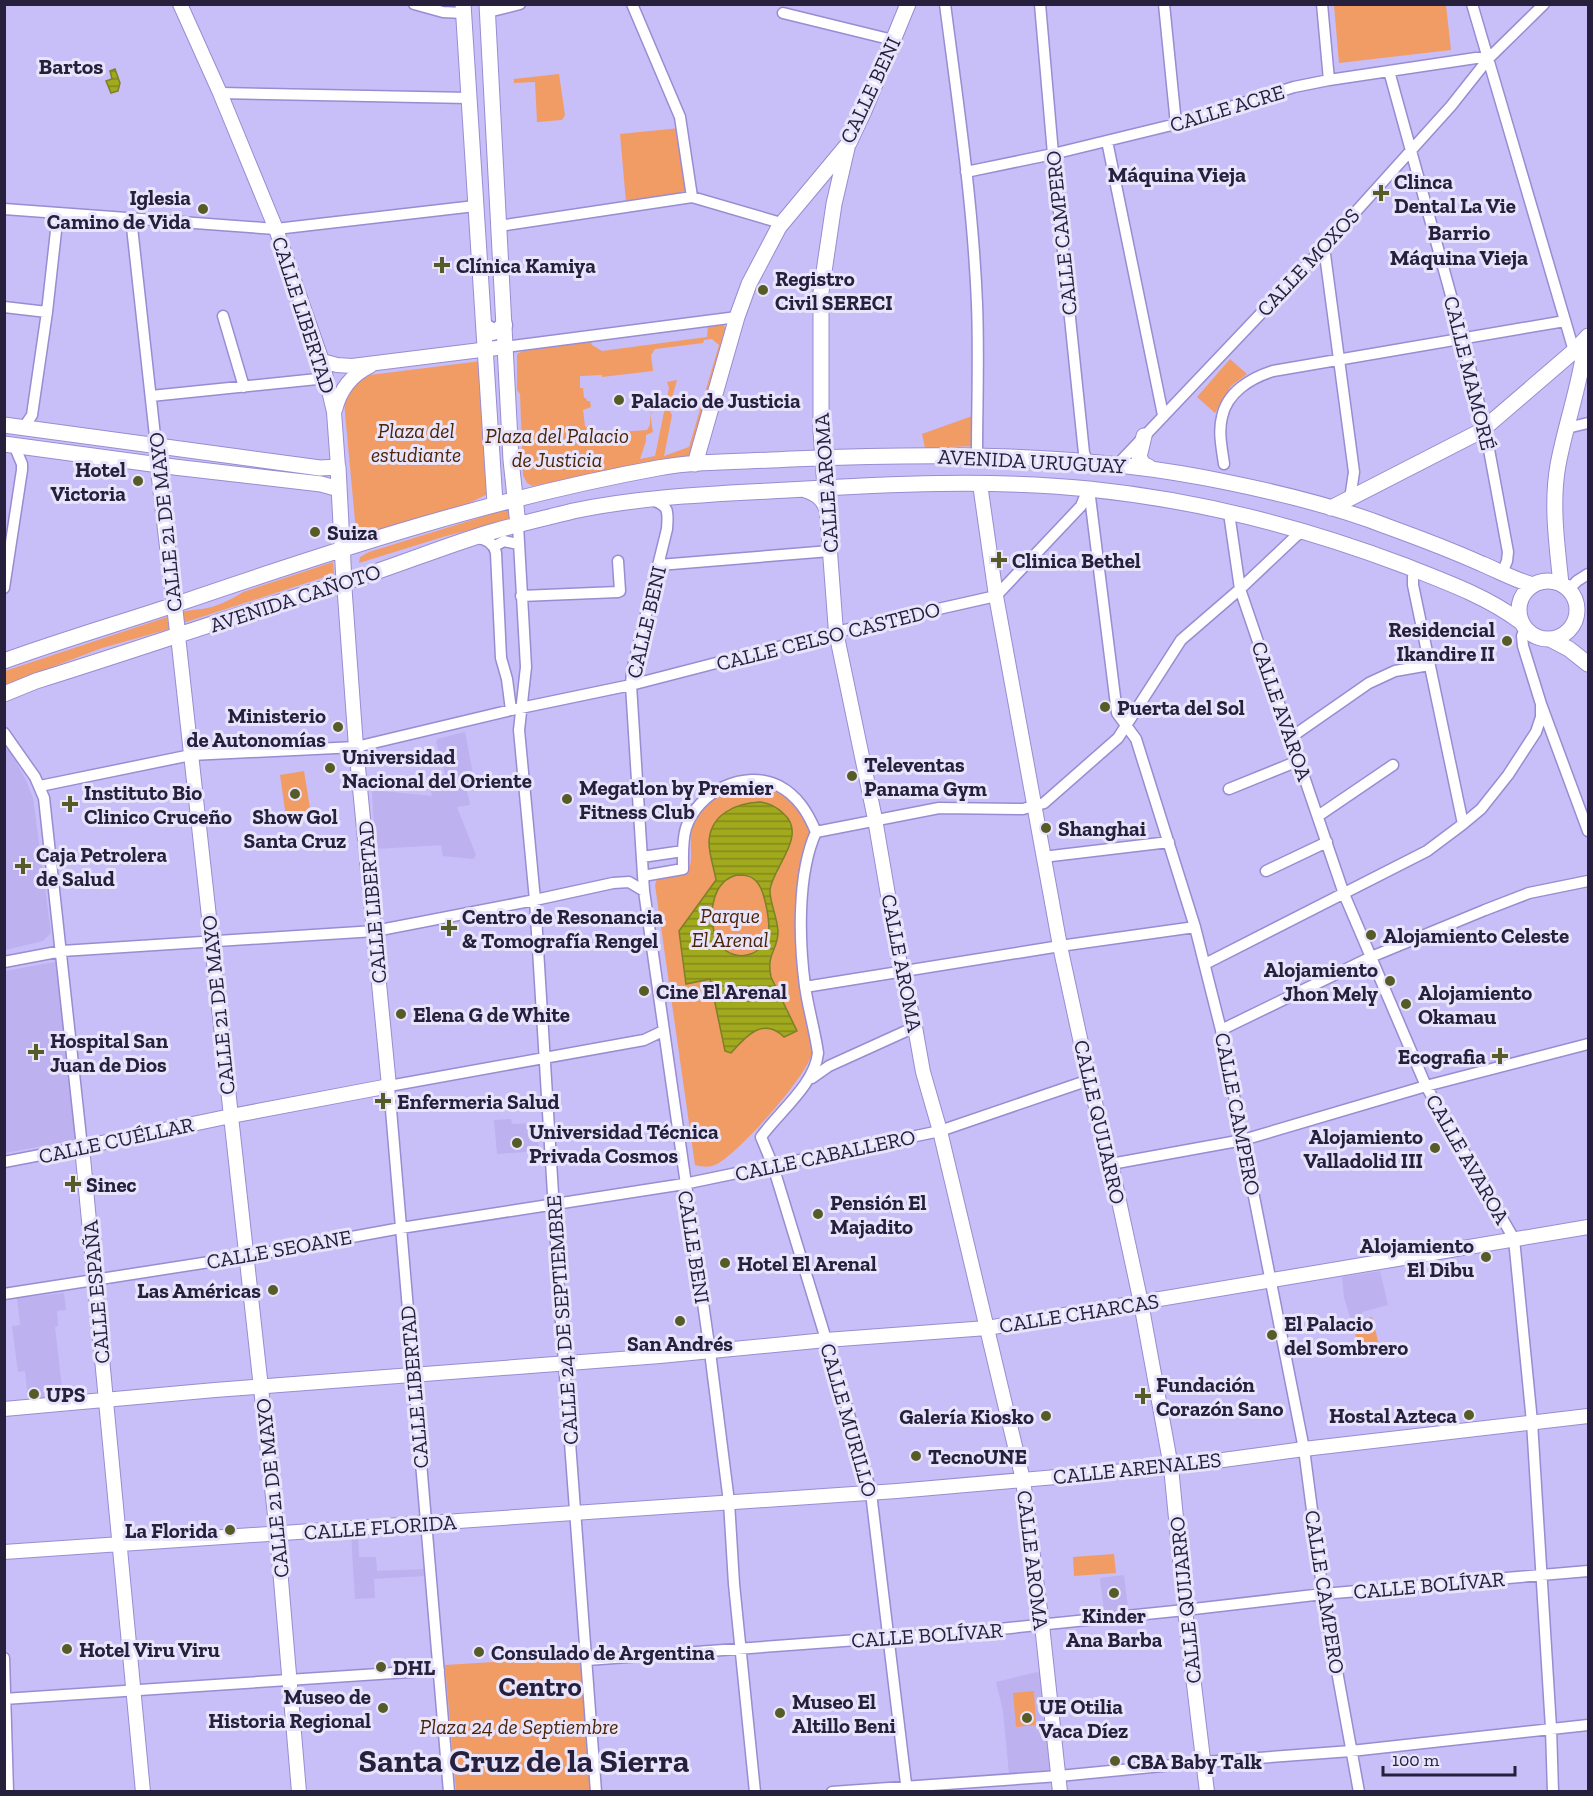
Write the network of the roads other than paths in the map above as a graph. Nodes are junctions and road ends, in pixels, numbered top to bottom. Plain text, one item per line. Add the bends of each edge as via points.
1 (180, 4) edge
2 (414, 4) edge
3 (520, 4) edge
4 (632, 4) edge
5 (908, 4) edge
6 (945, 4) edge
7 (1040, 4) edge
8 (1164, 4) edge
9 (1322, 4) edge
10 (1472, 4) edge
11 (1544, 4) edge
12 (487, 8) edge
13 (463, 9) edge
14 (783, 13) dead end
15 (893, 40) junction
16 (465, 42) junction
17 (489, 44) junction
18 (1490, 58) junction
19 (1389, 71) junction
20 (1329, 80) junction
21 (220, 93) junction
22 (469, 98) junction
23 (1176, 124) junction
24 (1107, 141) junction
25 (849, 143) junction
26 (1412, 150) junction
27 (1053, 154) junction
28 (966, 172) junction
29 (813, 185) junction
30 (837, 194) junction
31 (692, 197) junction
32 (475, 206) junction
33 (4, 208) edge
34 (58, 213) junction
35 (131, 218) junction
36 (781, 223) junction
37 (499, 226) junction
38 (276, 228) junction
39 (1324, 247) junction
40 (4, 307) edge
41 (47, 312) junction
42 (223, 316) dead end
43 (736, 317) junction
44 (1565, 321) junction
45 (504, 325) junction
46 (484, 327) junction
47 (1587, 338) edge
48 (1463, 339) junction
49 (505, 347) junction
50 (486, 350) junction
51 (1574, 351) junction
52 (1337, 360) junction
53 (322, 361) junction
54 (375, 364) junction
55 (1550, 372) junction
56 (327, 378) junction
57 (1579, 386) junction
58 (244, 387) junction
59 (151, 396) junction
60 (334, 412) junction
61 (1163, 415) junction
62 (1588, 423) edge
63 (4, 425) edge
64 (24, 427) junction
65 (1485, 428) junction
66 (1567, 428) junction
67 (821, 432) junction
68 (1144, 436) junction
69 (9, 444) edge
70 (156, 446) junction
71 (175, 448) junction
72 (977, 455) junction
73 (823, 458) junction
74 (796, 459) junction
75 (1087, 460) junction
76 (695, 464) junction
77 (1118, 464) junction
78 (1224, 464) dead end
79 (158, 465) junction
80 (174, 467) junction
81 (320, 468) junction
82 (338, 468) junction
83 (1149, 468) junction
84 (321, 484) junction
85 (980, 484) junction
86 (825, 488) junction
87 (339, 489) junction
88 (802, 489) junction
89 (1089, 489) junction
90 (516, 498) junction
91 (652, 499) junction
92 (1350, 499) junction
93 (495, 504) junction
94 (1331, 508) junction
95 (827, 510) junction
96 (1229, 513) junction
97 (518, 525) junction
98 (1304, 531) junction
99 (474, 537) junction
100 (518, 544) junction
101 (495, 546) junction
102 (342, 549) junction
103 (830, 551) junction
104 (618, 561) dead end
105 (659, 565) junction
106 (1417, 571) junction
107 (1502, 573) junction
108 (1588, 574) edge
109 (344, 582) junction
110 (1533, 585) junction
111 (1565, 587) junction
112 (4, 588) edge
113 (1240, 589) junction
114 (521, 596) junction
115 (996, 596) junction
116 (174, 605) junction
117 (1577, 611) junction
118 (1588, 622) edge
119 (1523, 625) junction
120 (836, 632) junction
121 (178, 636) junction
122 (1550, 639) junction
123 (4, 661) edge
124 (1588, 664) edge
125 (1429, 665) junction
126 (503, 667) junction
127 (526, 667) junction
128 (631, 685) junction
129 (4, 694) edge
130 (1541, 704) junction
131 (516, 709) junction
132 (1127, 726) junction
133 (4, 733) edge
134 (1290, 738) junction
135 (357, 747) junction
136 (191, 755) junction
137 (1298, 760) junction
138 (1393, 765) dead end
139 (40, 786) junction
140 (1228, 789) dead end
141 (1034, 807) junction
142 (1318, 816) junction
143 (875, 819) junction
144 (1462, 824) junction
145 (1588, 831) edge
146 (816, 832) junction
147 (1169, 842) junction
148 (1327, 842) junction
149 (683, 851) junction
150 (642, 857) junction
151 (1043, 857) junction
152 (1266, 871) dead end
153 (643, 876) junction
154 (1588, 881) edge
155 (644, 891) junction
156 (1344, 894) junction
157 (535, 900) junction
158 (1195, 927) junction
159 (375, 931) junction
160 (211, 942) junction
161 (1060, 946) junction
162 (62, 951) junction
163 (1371, 957) junction
164 (4, 962) edge
165 (1206, 964) junction
166 (901, 971) junction
167 (805, 987) junction
168 (915, 1027) junction
169 (663, 1030) junction
170 (1221, 1030) junction
171 (1588, 1044) edge
172 (545, 1057) junction
173 (809, 1080) junction
174 (1089, 1080) junction
175 (389, 1086) junction
176 (1426, 1086) junction
177 (231, 1116) junction
178 (940, 1131) junction
179 (1243, 1140) junction
180 (82, 1147) junction
181 (4, 1162) edge
182 (1111, 1164) junction
183 (772, 1166) junction
184 (684, 1184) junction
185 (554, 1204) junction
186 (1588, 1227) edge
187 (401, 1228) junction
188 (1514, 1239) junction
189 (248, 1256) junction
190 (95, 1280) junction
191 (1272, 1281) junction
192 (4, 1294) edge
193 (1141, 1303) junction
194 (987, 1328) junction
195 (826, 1340) junction
196 (710, 1352) junction
197 (564, 1363) junction
198 (413, 1375) junction
199 (261, 1386) junction
200 (106, 1401) junction
201 (4, 1409) edge
202 (1588, 1416) edge
203 (1532, 1422) junction
204 (1304, 1449) junction
205 (1171, 1467) junction
206 (1023, 1480) junction
207 (871, 1493) junction
208 (729, 1502) junction
209 (576, 1514) junction
210 (426, 1524) junction
211 (277, 1533) junction
212 (118, 1544) junction
213 (4, 1552) edge
214 (1588, 1571) edge
215 (1541, 1576) junction
216 (1323, 1594) junction
217 (1185, 1610) junction
218 (1042, 1625) junction
219 (889, 1638) junction
220 (740, 1649) junction
221 (4, 1659) edge
222 (587, 1660) junction
223 (439, 1670) junction
224 (289, 1680) junction
225 (135, 1691) junction
226 (6, 1699) edge
227 (1588, 1725) edge
228 (1551, 1728) junction
229 (1351, 1751) junction
230 (1204, 1762) junction
231 (1059, 1776) junction
232 (906, 1789) edge
233 (8, 1791) edge
234 (143, 1791) edge
235 (299, 1791) edge
236 (449, 1791) edge
237 (596, 1791) edge
238 (755, 1791) edge
239 (832, 1791) edge
240 (1060, 1791) edge
241 (1207, 1791) edge
242 (1359, 1791) edge
243 (1553, 1791) edge

1 - 21 street, CALLE LIBERTAD
2 - 13 street via 443,12
3 - 12 street
4 - 31 street via 680,117
5 - 15 main road, CALLE BENI
6 - 28 street
7 - 27 street, CALLE CAMPERO
8 - 23 street
9 - 20 street
10 - 18 street
11 - 18 street, CALLE MOXOS
12 - 17 main road
13 - 16 main road
14 - 15 street
15 - 25 main road, CALLE BENI
16 - 17 main road via 476,32
16 - 22 main road
17 - 37 main road
18 - 19 street, CALLE ACRE
18 - 26 street, CALLE MOXOS
18 - 44 street
19 - 20 street, CALLE ACRE
19 - 26 street, CALLE MAMORÉ
20 - 23 street, CALLE ACRE
21 - 22 street
21 - 38 street, CALLE LIBERTAD
22 - 32 main road
23 - 24 street, CALLE ACRE
24 - 27 street, CALLE ACRE
24 - 61 street
25 - 29 main road, CALLE BENI
25 - 30 main road, CALLE AROMA
26 - 39 street, CALLE MOXOS
26 - 48 street, CALLE MAMORÉ
27 - 28 street, CALLE ACRE
27 - 75 street, CALLE CAMPERO
28 - 72 street via 977,306
29 - 30 main road via 826,183
29 - 36 main road, CALLE BENI
30 - 67 main road, CALLE AROMA via 821,292
31 - 36 street
31 - 37 street
32 - 38 street
32 - 46 main road
33 - 34 street
34 - 35 street
34 - 41 street
35 - 38 street
35 - 59 street, CALLE 21 DE MAYO
36 - 43 main road, CALLE BENI via 748,284
37 - 45 main road
38 - 53 street, CALLE LIBERTAD
39 - 52 street
39 - 61 street, CALLE MOXOS
40 - 41 street
41 - 64 street via 32,415
42 - 58 street
43 - 49 street
43 - 76 main road, CALLE BENI
44 - 48 street
44 - 51 street
45 - 46 main road via 493,332
45 - 49 main road
46 - 50 main road
47 - 51 main road
47 - 57 main road
48 - 52 street
48 - 65 street, CALLE MAMORÉ
49 - 50 street
49 - 90 main road
50 - 54 street
50 - 93 main road
51 - 55 main road
52 - 78 street via 1273,371 1240,388 1222,414
52 - 92 street via 1354,472
53 - 54 street via 342,366
53 - 56 street, CALLE LIBERTAD
54 - 60 street via 346,385
55 - 57 main road via 1560,368 1572,370
55 - 65 main road
56 - 58 street
56 - 60 street, CALLE LIBERTAD
57 - 66 main road
58 - 59 street
59 - 70 street, CALLE 21 DE MAYO
60 - 82 street, CALLE LIBERTAD
61 - 68 street, CALLE MOXOS
62 - 66 street
63 - 64 main road
64 - 70 main road
65 - 92 main road
65 - 107 street, CALLE MAMORÉ via 1508,552
66 - 111 main road via 1558,467 1554,514
67 - 73 main road, CALLE AROMA
67 - 74 main road via 811,448
68 - 77 street, CALLE MOXOS
68 - 83 main road via 1139,457
69 - 79 main road
69 - 112 street via 22,470
70 - 71 main road
70 - 79 main road, CALLE 21 DE MAYO
71 - 80 main road via 168,457
71 - 81 main road
72 - 73 main road, AVENIDA URUGUAY
72 - 75 main road, AVENIDA URUGUAY
73 - 74 main road, AVENIDA URUGUAY
73 - 86 main road, CALLE AROMA
74 - 76 main road, AVENIDA URUGUAY
75 - 77 main road, AVENIDA URUGUAY
75 - 89 main road
76 - 90 main road, AVENIDA URUGUAY
77 - 83 main road, AVENIDA URUGUAY
79 - 80 main road
79 - 116 main road, CALLE 21 DE MAYO
80 - 84 main road
81 - 82 main road
81 - 84 main road via 324,478
82 - 87 main road, CALLE LIBERTAD
83 - 94 main road, AVENIDA URUGUAY
84 - 87 main road
85 - 86 main road, AVENIDA URUGUAY
85 - 89 main road, AVENIDA URUGUAY
85 - 115 street, CALLE QUIJARRO
86 - 88 main road, AVENIDA URUGUAY
86 - 95 street, CALLE AROMA
87 - 102 main road, CALLE LIBERTAD
88 - 91 main road, AVENIDA URUGUAY
88 - 95 main road via 816,494
89 - 96 main road, AVENIDA URUGUAY
89 - 115 street via 1081,506
89 - 132 street, CALLE CAMPERO via 1117,713
90 - 93 main road, AVENIDA CAÑOTO
90 - 97 main road
91 - 97 main road, AVENIDA URUGUAY via 577,510
91 - 105 street, CALLE BENI via 662,503 667,512
92 - 94 main road
93 - 102 main road, AVENIDA CAÑOTO
94 - 107 main road, AVENIDA URUGUAY
95 - 103 street, CALLE AROMA
96 - 98 main road, AVENIDA URUGUAY
96 - 113 street, CALLE AVAROA
97 - 99 main road, AVENIDA CAÑOTO
97 - 100 street, CALLE 24 DE SEPTIEMBRE
98 - 106 main road, AVENIDA URUGUAY
98 - 113 street
99 - 101 street
99 - 109 main road, AVENIDA CAÑOTO
100 - 101 street via 504,541
100 - 114 street, CALLE 24 DE SEPTIEMBRE
101 - 126 street, CALLE 24 DE SEPTIEMBRE
102 - 109 main road, CALLE LIBERTAD
102 - 116 main road, AVENIDA CAÑOTO
103 - 105 street
103 - 120 street, CALLE AROMA
104 - 114 street via 618,592
105 - 128 street, CALLE BENI
106 - 119 main road, AVENIDA URUGUAY via 1492,602
106 - 125 street via 1413,585
107 - 110 main road, AVENIDA URUGUAY
108 - 111 street
109 - 121 main road, AVENIDA CAÑOTO
109 - 135 street, CALLE LIBERTAD
110 - 111 main road via 1551,581
110 - 119 main road via 1520,603
111 - 117 main road
113 - 132 street via 1181,640
113 - 134 street, CALLE AVAROA
114 - 127 street, CALLE 24 DE SEPTIEMBRE
115 - 120 street, CALLE CELSO CASTEDO
115 - 141 street, CALLE QUIJARRO
116 - 121 main road, CALLE 21 DE MAYO
116 - 123 main road, AVENIDA CAÑOTO
117 - 118 main road
117 - 122 main road via 1567,632
119 - 122 main road via 1532,634
119 - 130 street via 1523,646
120 - 128 street, CALLE CELSO CASTEDO
120 - 143 street, CALLE AROMA
121 - 129 main road, AVENIDA CAÑOTO
121 - 136 street, CALLE 21 DE MAYO
122 - 124 main road
125 - 134 street via 1395,671 1369,683
125 - 144 street
126 - 127 street via 515,672
126 - 131 street, CALLE 24 DE SEPTIEMBRE
127 - 131 street, CALLE 24 DE SEPTIEMBRE
128 - 131 street, CALLE CELSO CASTEDO
128 - 150 street, CALLE BENI
130 - 144 street via 1536,732 1514,766 1481,809
130 - 145 street
131 - 135 street, CALLE CELSO CASTEDO
131 - 157 street, CALLE 24 DE SEPTIEMBRE
132 - 141 street via 1044,803
132 - 147 street, CALLE CAMPERO via 1136,739
133 - 139 street, CALLE ESPAÑA
134 - 137 street, CALLE AVAROA
135 - 136 street, CALLE CELSO CASTEDO
135 - 159 street, CALLE LIBERTAD
136 - 139 street, CALLE CELSO CASTEDO
136 - 160 street, CALLE 21 DE MAYO
137 - 140 street
137 - 142 street, CALLE AVAROA
138 - 142 street
139 - 162 street, CALLE ESPAÑA
141 - 143 street via 939,808
141 - 151 street, CALLE QUIJARRO
142 - 148 street, CALLE AVAROA
143 - 146 street
143 - 166 street, CALLE AROMA
144 - 156 street via 1427,851
146 - 149 street via 802,804 781,787 750,781 725,787 705,798 685,829
146 - 167 street, CALLE MURILLO via 803,879
147 - 151 street
147 - 158 street, CALLE CAMPERO
148 - 152 street
148 - 156 street, CALLE AVAROA
149 - 150 street
149 - 153 street via 683,869
150 - 153 street, CALLE BENI
151 - 161 street, CALLE QUIJARRO
153 - 155 street, CALLE BENI
154 - 163 street via 1529,893
155 - 157 street via 629,882 613,883
155 - 169 street, CALLE BENI
156 - 163 street, CALLE AVAROA
156 - 165 street
157 - 159 street
157 - 172 street, CALLE 24 DE SEPTIEMBRE
158 - 161 street
158 - 165 street, CALLE CAMPERO
159 - 160 street
159 - 175 street, CALLE LIBERTAD
160 - 162 street
160 - 177 street, CALLE 21 DE MAYO
161 - 166 street
161 - 174 street, CALLE QUIJARRO
162 - 164 street
162 - 180 street, CALLE ESPAÑA
163 - 170 street
163 - 176 street, CALLE AVAROA
165 - 170 street, CALLE CAMPERO
166 - 167 street
166 - 168 street, CALLE AROMA
167 - 173 street, CALLE MURILLO via 818,1053
168 - 173 street, CALLE MURILLO via 829,1066
168 - 178 street, CALLE AROMA
169 - 172 street, CALLE CUÉLLAR via 644,1040
169 - 184 street, CALLE BENI
170 - 179 street, CALLE CAMPERO
171 - 176 street
172 - 175 street, CALLE CUÉLLAR
172 - 185 street, CALLE 24 DE SEPTIEMBRE
173 - 183 street, CALLE MURILLO via 761,1137
174 - 178 street, CALLE CABALLERO
174 - 182 street, CALLE QUIJARRO
175 - 177 street, CALLE CUÉLLAR
175 - 187 street, CALLE LIBERTAD
176 - 179 street
176 - 188 street, CALLE AVAROA
177 - 180 street, CALLE CUÉLLAR
177 - 189 street, CALLE 21 DE MAYO
178 - 183 street, CALLE CABALLERO
178 - 194 street, CALLE AROMA
179 - 182 street
179 - 191 street, CALLE CAMPERO
180 - 181 street, CALLE CUÉLLAR
180 - 190 street, CALLE ESPAÑA
182 - 193 street, CALLE QUIJARRO
183 - 184 street, CALLE CABALLERO
183 - 195 street, CALLE MURILLO
184 - 185 street, CALLE CABALLERO
184 - 196 street, CALLE BENI
185 - 187 street, CALLE SEOANE
185 - 197 street, CALLE 24 DE SEPTIEMBRE
186 - 188 street, CALLE CHARCAS
187 - 189 street, CALLE SEOANE
187 - 198 street, CALLE LIBERTAD
188 - 191 street, CALLE CHARCAS
188 - 203 street, CALLE AVAROA
189 - 190 street, CALLE SEOANE
189 - 199 street, CALLE 21 DE MAYO
190 - 192 street, CALLE SEOANE
190 - 200 street, CALLE ESPAÑA
191 - 193 street, CALLE CHARCAS
191 - 204 street, CALLE CAMPERO
193 - 194 street, CALLE CHARCAS
193 - 205 street, CALLE QUIJARRO
194 - 195 street, CALLE CHARCAS
194 - 206 street, CALLE AROMA
195 - 196 street, CALLE CHARCAS
195 - 207 street, CALLE MURILLO
196 - 197 street, CALLE CHARCAS
196 - 208 street, CALLE BENI
197 - 198 street, CALLE CHARCAS
197 - 209 street, CALLE 24 DE SEPTIEMBRE
198 - 199 street, CALLE CHARCAS
198 - 210 street, CALLE LIBERTAD
199 - 200 street, CALLE CHARCAS
199 - 211 street, CALLE 21 DE MAYO
200 - 201 street, CALLE CHARCAS
200 - 212 street, CALLE ESPAÑA
202 - 203 street, CALLE ARENALES
203 - 204 street, CALLE ARENALES
203 - 215 street, CALLE AVAROA
204 - 205 street, CALLE ARENALES
204 - 216 street, CALLE CAMPERO
205 - 206 street, CALLE ARENALES
205 - 217 street, CALLE QUIJARRO
206 - 207 street, CALLE ARENALES
206 - 218 street, CALLE AROMA
207 - 208 street, CALLE ARENALES
207 - 219 street, CALLE MURILLO
208 - 209 street, CALLE ARENALES
208 - 220 street, CALLE BENI
209 - 210 street, CALLE FLORIDA
209 - 222 street, CALLE 24 DE SEPTIEMBRE
210 - 211 street, CALLE FLORIDA
210 - 223 street, CALLE LIBERTAD
211 - 212 street, CALLE FLORIDA
211 - 224 street, CALLE 21 DE MAYO
212 - 213 street, CALLE FLORIDA
212 - 225 street, CALLE ESPAÑA
214 - 215 street, CALLE BOLÍVAR
215 - 216 street, CALLE BOLÍVAR
215 - 228 street, CALLE AVAROA
216 - 217 street, CALLE BOLÍVAR
216 - 229 street, CALLE CAMPERO
217 - 218 street, CALLE BOLÍVAR
217 - 230 street, CALLE QUIJARRO
218 - 219 street, CALLE BOLÍVAR
218 - 231 street, CALLE AROMA
219 - 220 street, CALLE BOLÍVAR
219 - 232 street, CALLE MURILLO
220 - 222 street, CALLE BOLÍVAR
220 - 238 street, CALLE BENI
221 - 226 street
222 - 237 street, CALLE 24 DE SEPTIEMBRE
223 - 224 street
223 - 236 street, CALLE LIBERTAD
224 - 225 street
224 - 235 street, CALLE 21 DE MAYO
225 - 226 street
225 - 234 street, CALLE ESPAÑA
226 - 233 street
227 - 228 street
228 - 229 street
228 - 243 street, CALLE AVAROA
229 - 230 street
229 - 242 street, CALLE CAMPERO
230 - 231 street
230 - 241 street, CALLE QUIJARRO
231 - 232 street
231 - 240 street, CALLE AROMA
232 - 239 street

